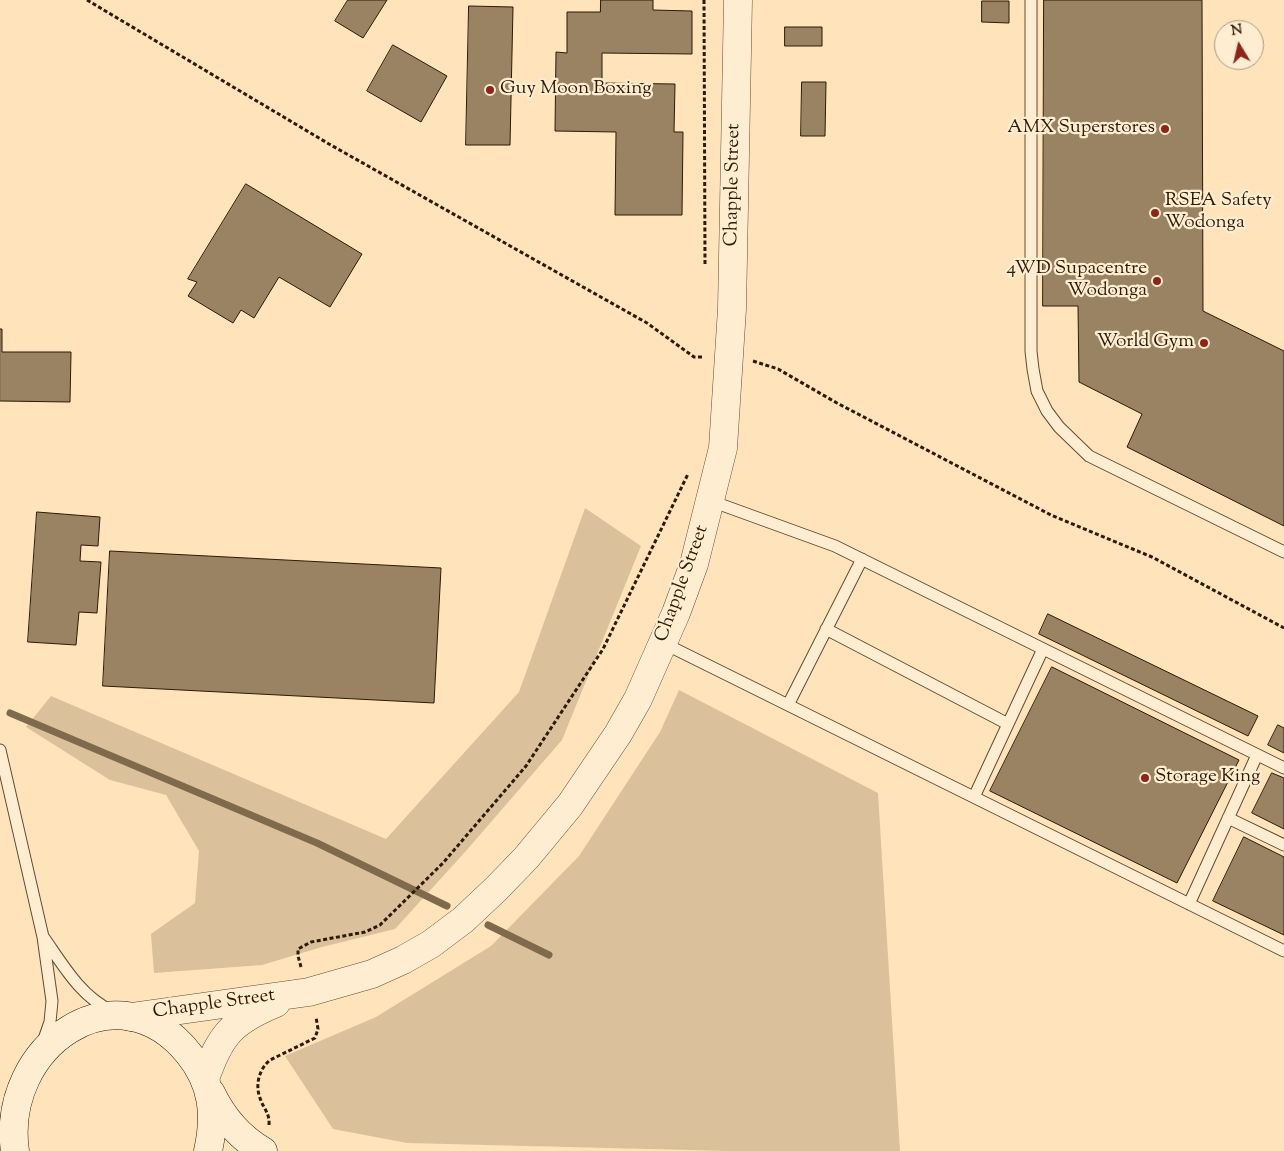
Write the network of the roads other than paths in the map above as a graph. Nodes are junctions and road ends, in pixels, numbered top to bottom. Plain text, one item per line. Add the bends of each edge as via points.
1 (738, 0) edge
2 (1031, 0) edge
3 (711, 500) junction
4 (1284, 552) edge
5 (862, 559) junction
6 (826, 629) junction
7 (662, 644) junction
8 (1043, 649) junction
9 (788, 706) junction
10 (1008, 724) junction
11 (0, 750) edge
12 (1258, 755) junction
13 (1284, 768) edge
14 (974, 797) junction
15 (1228, 818) junction
16 (1284, 845) edge
17 (1189, 904) junction
18 (43, 936) junction
19 (1284, 951) edge
20 (298, 994) junction
21 (127, 1016) junction
22 (30, 1060) junction
23 (0, 1081) edge
24 (206, 1082) junction
25 (15, 1151) edge
26 (208, 1151) edge
27 (263, 1151) edge

1 - 3 street, Chapple Street via 717,358 723,448
2 - 4 lane via 1032,369 1037,391 1059,426 1089,456
3 - 5 lane
3 - 7 street, Chapple Street via 694,564
5 - 6 lane
5 - 8 lane
6 - 9 lane
6 - 10 lane
7 - 9 lane
7 - 20 street, Chapple Street via 638,699 586,784 546,835 496,889 447,933 403,960 350,981
8 - 10 lane
8 - 12 lane
9 - 14 lane
10 - 14 lane
11 - 18 lane
12 - 13 lane
12 - 15 lane
14 - 17 lane
15 - 16 lane
15 - 17 lane
17 - 19 lane
18 - 21 lane via 85,992 98,1004
18 - 22 lane via 51,1012 47,1034
20 - 21 street, Chapple Street
20 - 24 street, Chapple Street via 258,1011 229,1031 215,1052
21 - 22 street, Chapple Street via 80,1022 58,1033
21 - 24 street via 157,1026 169,1034 187,1052
22 - 23 street
22 - 25 street via 15,1091 11,1112
24 - 26 street via 212,1126
24 - 27 street via 232,1126

